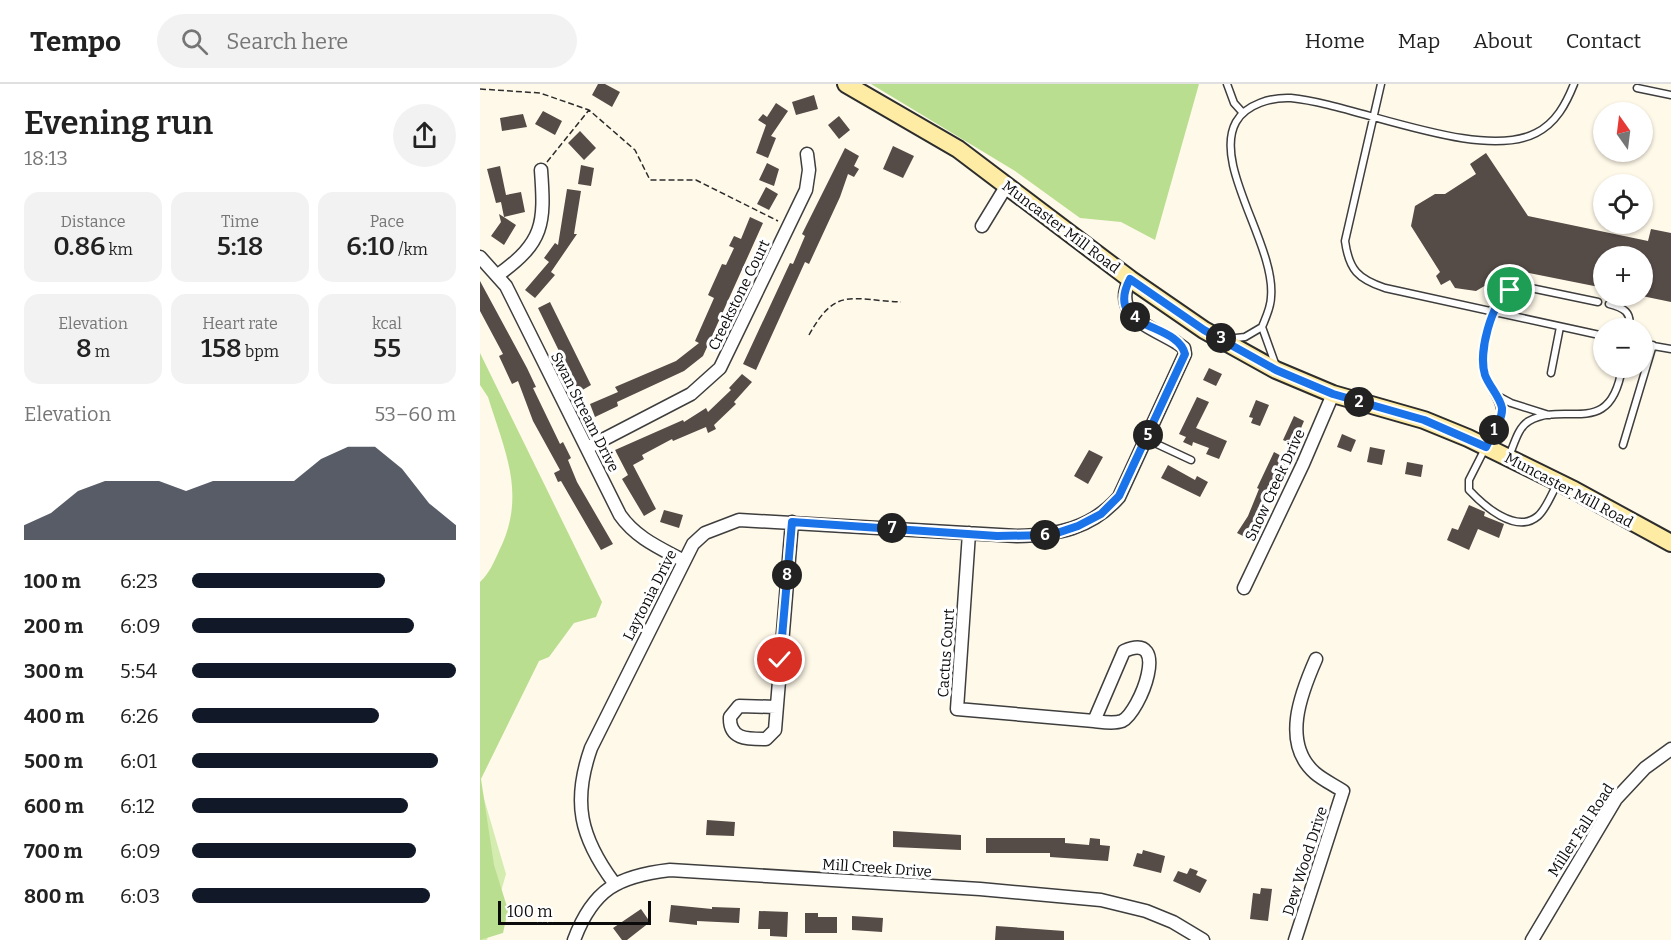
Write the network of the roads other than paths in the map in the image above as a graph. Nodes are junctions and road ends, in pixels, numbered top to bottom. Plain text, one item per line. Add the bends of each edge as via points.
1 (846, 84) edge
2 (1227, 84) edge
3 (1381, 84) edge
4 (1574, 84) edge
5 (1637, 88) dead end
6 (1671, 95) edge
7 (1243, 113) junction
8 (1374, 117) junction
9 (807, 154) dead end
10 (541, 170) road end
11 (1007, 185) junction
12 (982, 226) dead end
13 (480, 257) edge
14 (498, 275) junction
15 (1130, 279) junction
16 (1526, 287) dead end
17 (1510, 290) dead end
18 (1593, 301) edge
19 (1616, 306) edge
20 (1494, 312) junction
21 (1630, 318) edge
22 (1262, 327) junction
23 (1560, 327) junction
24 (1593, 334) edge
25 (1224, 339) junction
26 (1653, 345) edge
27 (1671, 348) edge
28 (1281, 372) junction
29 (1551, 373) dead end
30 (1619, 378) edge
31 (1643, 378) edge
32 (1493, 393) junction
33 (1333, 394) junction
34 (1550, 416) junction
35 (1146, 439) junction
36 (1623, 445) dead end
37 (1486, 447) junction
38 (586, 448) junction
39 (1508, 457) junction
40 (1191, 460) dead end
41 (1558, 482) junction
42 (792, 522) junction
43 (969, 533) junction
44 (1671, 543) edge
45 (684, 561) junction
46 (1244, 588) dead end
47 (1316, 659) dead end
48 (776, 707) dead end
49 (1094, 721) junction
50 (1671, 749) edge
51 (614, 883) junction
52 (574, 940) edge
53 (1203, 940) edge
54 (1295, 940) edge
55 (1532, 940) edge

1 - 11 main road, Muncaster Mill Road via 958,149
2 - 7 lane via 1234,103
3 - 8 lane
4 - 8 lane via 1554,120 1536,133 1514,140 1489,141
5 - 6 lane
7 - 8 lane via 1264,101 1293,98
7 - 22 lane via 1231,134 1230,153 1269,272 1272,295
8 - 20 lane via 1345,241 1348,258 1366,281
9 - 38 street, Creekstone Court via 806,190 731,349 712,377 691,394
10 - 14 street via 544,209 538,235 521,258
11 - 12 street
11 - 15 main road, Muncaster Mill Road
13 - 14 street, Swan Stream Drive
14 - 38 street, Swan Stream Drive
15 - 25 main road, Muncaster Mill Road via 1204,330
15 - 35 street, Laytonia Drive via 1123,291 1128,311 1177,342 1185,354
16 - 18 lane
17 - 20 lane via 1497,302
19 - 21 lane via 1624,308
20 - 23 lane
20 - 32 lane via 1483,357 1485,376
22 - 25 lane via 1245,337
22 - 28 lane
23 - 24 lane
23 - 29 lane
25 - 28 main road, Muncaster Mill Road
26 - 27 lane
28 - 33 main road, Muncaster Mill Road
30 - 34 lane via 1612,398 1602,408
31 - 36 lane
32 - 34 lane
32 - 37 lane via 1502,408 1501,417
33 - 37 main road, Muncaster Mill Road via 1424,420
33 - 46 street, Snow Creek Drive
34 - 39 lane via 1530,420
35 - 40 lane
35 - 43 street, Laytonia Drive via 1119,496 1094,518 1051,535
37 - 39 main road, Muncaster Mill Road
37 - 41 lane via 1469,480 1469,490 1487,508 1506,518 1530,520 1539,516
38 - 45 street, Swan Stream Drive via 628,527 645,541
39 - 41 main road, Muncaster Mill Road
41 - 44 main road, Muncaster Mill Road
42 - 43 street, Laytonia Drive
42 - 45 street, Laytonia Drive via 739,520 720,525 705,532
42 - 48 street
43 - 49 street, Cactus Court via 957,709
45 - 51 street, Laytonia Drive via 582,772 579,793 586,835
47 - 54 street, Dew Wood Drive via 1296,715 1299,746 1315,772 1343,791
49 - 49 street, Cactus Court via 1124,651 1141,649 1149,655 1152,666 1132,713 1121,721
50 - 55 street, Miller Fall Road via 1645,768 1616,799
51 - 52 street, Mill Creek Drive via 594,901
51 - 53 street, Mill Creek Drive via 639,873 670,870 1101,900 1146,911

